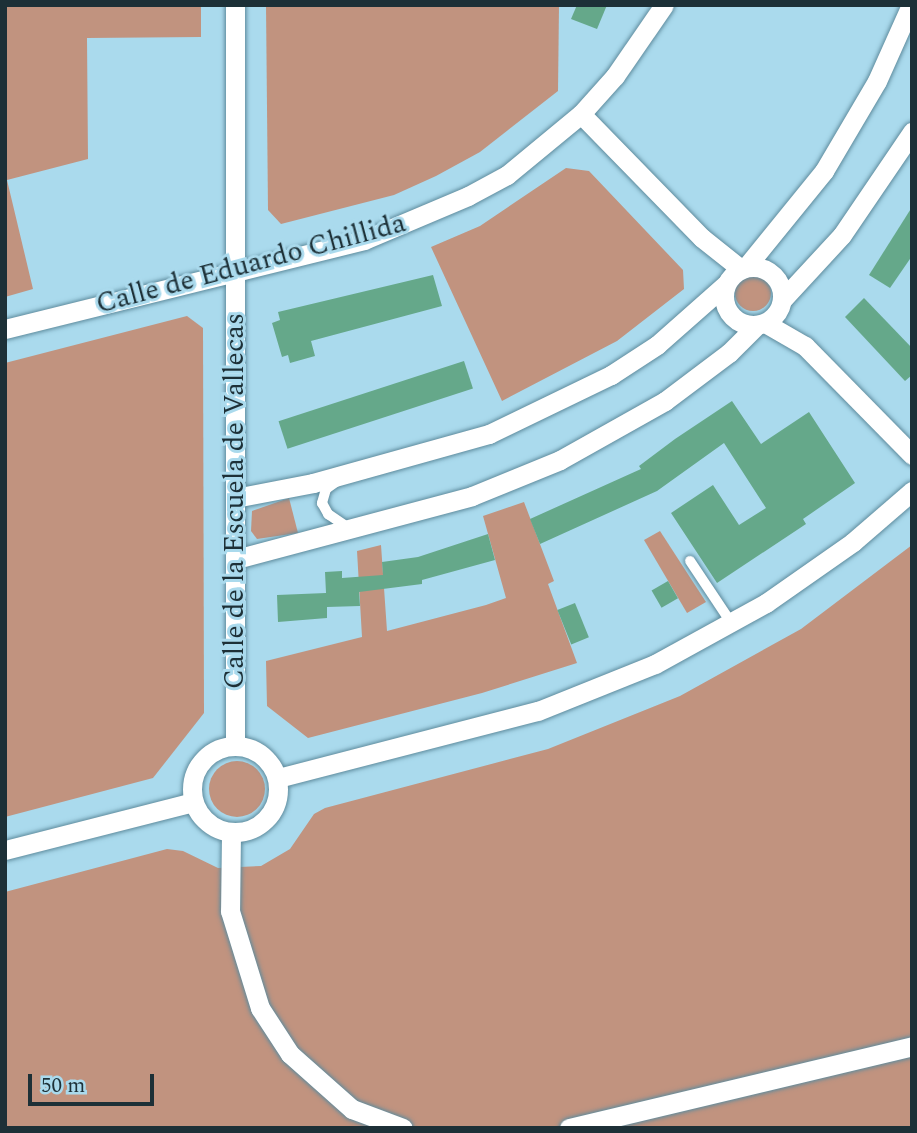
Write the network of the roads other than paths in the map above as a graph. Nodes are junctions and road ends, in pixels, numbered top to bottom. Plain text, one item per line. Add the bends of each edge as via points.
1 (235, 5) edge
2 (664, 5) edge
3 (911, 5) edge
4 (581, 114) junction
5 (912, 132) edge
6 (235, 270) junction
7 (735, 275) junction
8 (782, 301) junction
9 (761, 324) junction
10 (5, 329) edge
11 (806, 346) junction
12 (912, 455) edge
13 (344, 475) junction
14 (912, 491) edge
15 (235, 498) junction
16 (351, 528) junction
17 (236, 559) junction
18 (690, 561) dead end
19 (732, 625) junction
20 (235, 746) junction
21 (278, 778) junction
22 (193, 802) junction
23 (231, 833) junction
24 (5, 850) edge
25 (912, 1046) edge
26 (403, 1128) edge
27 (569, 1128) edge

1 - 6 street, Calle de la Escuela de Vallecas
2 - 4 street, Calle de Eduardo Chillida via 615,76
3 - 7 street via 877,81 824,171
4 - 6 street, Calle de Eduardo Chillida via 507,174 415,221 364,240
4 - 7 street
5 - 8 street via 842,235
6 - 10 street, Calle de Eduardo Chillida
6 - 15 street, Calle de la Escuela de Vallecas
7 - 8 street via 771,273 779,282
7 - 9 street via 724,301 731,315
7 - 13 street via 697,312 611,375 489,434
8 - 9 street
8 - 11 street
9 - 11 street
9 - 16 street via 689,384 598,441 472,496
11 - 12 street
13 - 15 street
13 - 16 lane via 326,489 322,503 337,522
14 - 19 street via 853,542
15 - 17 street, Calle de la Escuela de Vallecas
16 - 17 street
17 - 20 street, Calle de la Escuela de Vallecas
18 - 19 lane
19 - 21 street via 655,664 538,711
20 - 21 street via 262,755
20 - 22 street via 222,748 200,764 194,776
21 - 23 street via 276,806 268,818 258,827
22 - 23 street via 207,823
22 - 24 street
23 - 26 street via 230,911 260,1008 290,1054 352,1109
25 - 27 street

